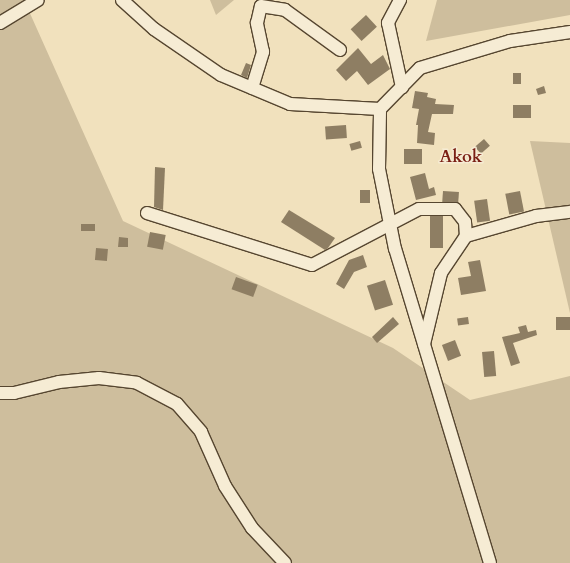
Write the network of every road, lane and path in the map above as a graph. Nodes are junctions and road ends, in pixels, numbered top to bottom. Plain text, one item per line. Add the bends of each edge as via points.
1 (38, 0) edge
2 (122, 0) edge
3 (400, 0) edge
4 (0, 23) edge
5 (570, 32) edge
6 (340, 50) dead end
7 (402, 86) junction
8 (252, 88) junction
9 (380, 109) junction
10 (570, 212) edge
11 (147, 213) dead end
12 (390, 225) junction
13 (466, 236) junction
14 (424, 345) junction
15 (0, 393) edge
16 (285, 563) edge
17 (490, 563) edge

1 - 4 street
2 - 8 street via 154,29 221,75
3 - 7 street via 388,23
5 - 7 street via 510,41 420,68
6 - 8 street via 285,10 261,6 257,23 263,52
7 - 9 street
8 - 9 street via 290,104
9 - 12 street via 379,169
10 - 13 street via 536,216
11 - 12 street via 312,265
12 - 13 street via 419,209 455,209 465,222
12 - 14 street
13 - 14 street via 441,273
14 - 17 street
15 - 16 street via 14,393 59,382 99,378 137,383 177,404 201,432 225,486 252,528

